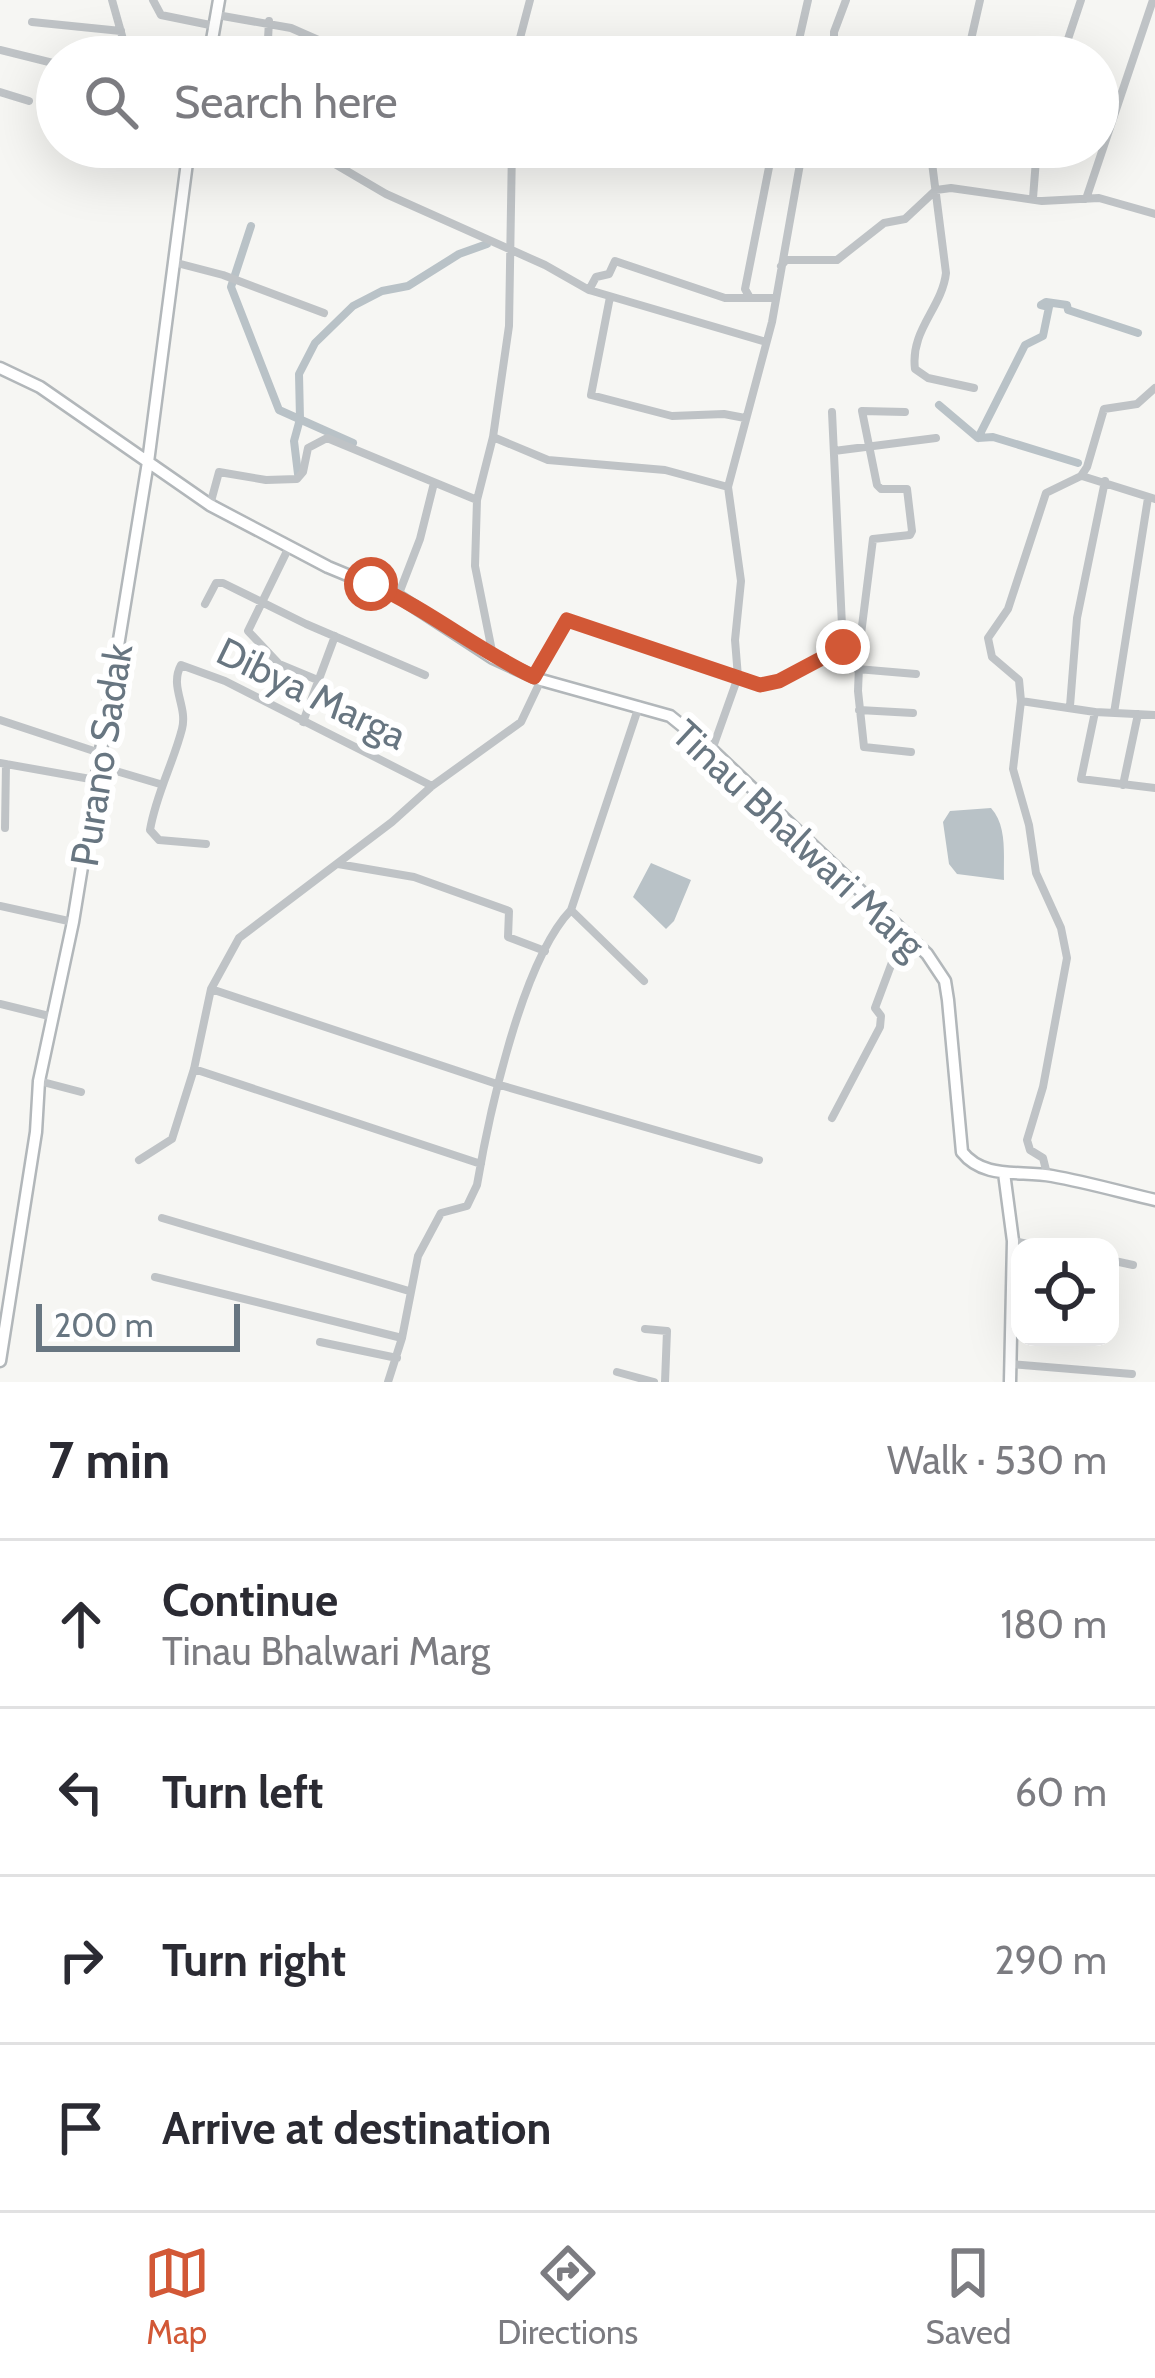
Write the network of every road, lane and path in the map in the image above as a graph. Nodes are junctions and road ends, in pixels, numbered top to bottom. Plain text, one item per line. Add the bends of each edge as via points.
1 (112, 0) edge
2 (153, 0) edge
3 (219, 0) edge
4 (530, 0) edge
5 (808, 0) edge
6 (846, 0) edge
7 (980, 0) edge
8 (1081, 0) edge
9 (1153, 0) edge
10 (216, 21) junction
11 (269, 21) junction
12 (32, 22) dead end
13 (121, 31) junction
14 (122, 36) edge
15 (213, 36) edge
16 (268, 36) edge
17 (306, 36) edge
18 (521, 36) edge
19 (800, 36) edge
20 (834, 36) edge
21 (972, 36) edge
22 (1069, 36) edge
23 (0, 50) edge
24 (36, 59) edge
25 (0, 92) edge
26 (29, 101) dead end
27 (1119, 101) edge
28 (186, 168) edge
29 (341, 168) edge
30 (512, 168) edge
31 (768, 168) edge
32 (798, 168) edge
33 (933, 168) edge
34 (1035, 168) edge
35 (1096, 168) edge
36 (936, 190) junction
37 (1033, 198) junction
38 (1086, 199) junction
39 (1155, 214) edge
40 (513, 253) junction
41 (173, 262) junction
42 (780, 268) junction
43 (589, 290) junction
44 (610, 297) junction
45 (750, 298) junction
46 (776, 298) junction
47 (324, 313) dead end
48 (766, 342) junction
49 (0, 368) edge
50 (974, 388) dead end
51 (1155, 388) edge
52 (832, 412) dead end
53 (905, 412) dead end
54 (745, 418) junction
55 (493, 437) junction
56 (936, 438) dead end
57 (873, 449) junction
58 (834, 451) junction
59 (148, 462) junction
60 (1081, 476) junction
61 (1105, 481) junction
62 (434, 483) junction
63 (728, 487) junction
64 (1151, 498) edge
65 (477, 500) junction
66 (209, 505) junction
67 (289, 547) junction
68 (398, 596) junction
69 (259, 602) junction
70 (205, 604) dead end
71 (335, 636) junction
72 (860, 643) junction
73 (843, 647) junction
74 (493, 658) junction
75 (857, 669) junction
76 (916, 674) dead end
77 (425, 675) dead end
78 (738, 677) junction
79 (537, 679) junction
80 (320, 682) junction
81 (1021, 701) junction
82 (639, 706) junction
83 (1070, 706) junction
84 (859, 710) junction
85 (1095, 712) junction
86 (913, 713) dead end
87 (1114, 713) junction
88 (1138, 714) junction
89 (1155, 715) edge
90 (0, 720) edge
91 (303, 722) junction
92 (712, 750) junction
93 (911, 752) dead end
94 (100, 759) junction
95 (3, 764) edge
96 (96, 780) junction
97 (160, 784) junction
98 (1123, 785) junction
99 (432, 786) junction
100 (1155, 787) edge
101 (5, 828) dead end
102 (206, 844) dead end
103 (337, 864) junction
104 (0, 905) edge
105 (571, 910) junction
106 (74, 922) junction
107 (904, 931) junction
108 (545, 952) junction
109 (644, 981) dead end
110 (211, 989) junction
111 (0, 1004) edge
112 (53, 1017) junction
113 (194, 1069) junction
114 (39, 1081) junction
115 (500, 1085) junction
116 (81, 1092) dead end
117 (832, 1118) dead end
118 (139, 1160) dead end
119 (759, 1160) dead end
120 (481, 1164) junction
121 (1004, 1173) junction
122 (1047, 1174) junction
123 (1155, 1200) edge
124 (162, 1218) dead end
125 (1013, 1238) edge
126 (1119, 1262) edge
127 (1133, 1265) dead end
128 (155, 1276) dead end
129 (409, 1291) junction
130 (645, 1329) dead end
131 (402, 1338) junction
132 (320, 1342) dead end
133 (1011, 1346) edge
134 (397, 1358) junction
135 (0, 1361) edge
136 (1011, 1364) junction
137 (617, 1372) dead end
138 (1132, 1374) dead end
139 (388, 1382) edge
140 (654, 1382) edge
141 (665, 1382) edge
142 (1010, 1382) edge

1 - 13 street
2 - 10 street via 160,15
3 - 10 street
4 - 18 street
5 - 19 street
6 - 20 street
7 - 21 street
8 - 22 street
9 - 27 street
10 - 11 street
10 - 15 street
11 - 16 street
11 - 17 street
12 - 13 street
13 - 14 street
23 - 24 street
25 - 26 street
28 - 41 street, Purano Sadak
29 - 40 street
30 - 40 street
31 - 45 street via 745,289
32 - 42 street
33 - 36 street
34 - 37 street
35 - 38 street
36 - 37 street
36 - 42 street via 837,260 786,260
36 - 50 street via 944,287 922,325 915,369
37 - 38 street
38 - 39 street
40 - 43 street
40 - 55 street
41 - 47 street
41 - 59 street, Purano Sadak
42 - 46 street
43 - 44 street
43 - 45 street via 615,261 736,301
44 - 48 street
44 - 54 street via 591,395 672,416
45 - 46 street
46 - 48 street
48 - 54 street
49 - 59 street, Tinau Bhalwari Marg
51 - 60 street via 1137,404 1104,410
52 - 58 street
53 - 57 street via 863,410
54 - 63 street
55 - 63 street via 548,460 665,470
55 - 65 street
56 - 57 street
57 - 58 street
57 - 72 street via 878,487 908,490 912,531 873,539
58 - 73 street
59 - 66 street, Tinau Bhalwari Marg
59 - 94 street, Purano Sadak
60 - 61 street
60 - 81 street via 1046,493 1008,609 990,631 992,657 1019,680
61 - 64 street
61 - 83 street via 1077,618
62 - 65 street
62 - 66 street via 322,438 308,448 297,478 219,472
62 - 68 street
63 - 78 street via 741,581
64 - 87 street
65 - 74 street via 476,566
66 - 67 street, Tinau Bhalwari Marg
67 - 68 street, Tinau Bhalwari Marg
67 - 69 street
68 - 74 street, Tinau Bhalwari Marg
69 - 70 street via 216,583
69 - 71 street
69 - 80 street via 251,638 279,664
71 - 77 street
71 - 80 street
72 - 73 street
72 - 75 street
73 - 78 street via 766,686
74 - 79 street, Tinau Bhalwari Marg
75 - 76 street
75 - 84 street
78 - 79 street via 567,620
78 - 92 street
79 - 82 street, Tinau Bhalwari Marg
79 - 99 street via 520,722
80 - 91 street
81 - 83 street
81 - 122 street via 1013,769 1036,873 1066,942 1028,1140
82 - 92 street, Tinau Bhalwari Marg via 670,716
82 - 105 street
83 - 85 street
84 - 86 street
84 - 93 street via 866,748
85 - 87 street
85 - 98 street via 1081,779
87 - 88 street
88 - 89 street
88 - 98 street
90 - 94 street
91 - 97 street, Dibya Marga via 181,664 182,730
91 - 99 street, Dibya Marga
92 - 107 street, Tinau Bhalwari Marg
94 - 96 street, Purano Sadak
94 - 97 street
95 - 96 street
95 - 101 street
96 - 106 street, Purano Sadak
97 - 102 street, Dibya Marga via 152,836
98 - 100 street
99 - 103 street
103 - 108 street via 414,878 509,911 508,937
103 - 110 street via 239,938
104 - 106 street
105 - 108 street
105 - 109 street
106 - 112 street, Purano Sadak
107 - 117 street via 875,1008 880,1027
107 - 121 street, Tinau Bhalwari Marg via 945,981 962,1152
108 - 115 street
110 - 113 street
110 - 115 street
111 - 112 street
112 - 114 street, Purano Sadak
113 - 118 street via 172,1138
113 - 120 street
114 - 116 street
114 - 135 street, Purano Sadak
115 - 119 street
115 - 120 street
120 - 129 street via 467,1206 441,1213
121 - 122 street
121 - 125 street
122 - 123 street
124 - 129 street
126 - 127 street
128 - 131 street
129 - 131 street
130 - 141 street via 667,1331
131 - 134 street
132 - 134 street
133 - 136 street
134 - 139 street
136 - 138 street
136 - 142 street
137 - 140 street

